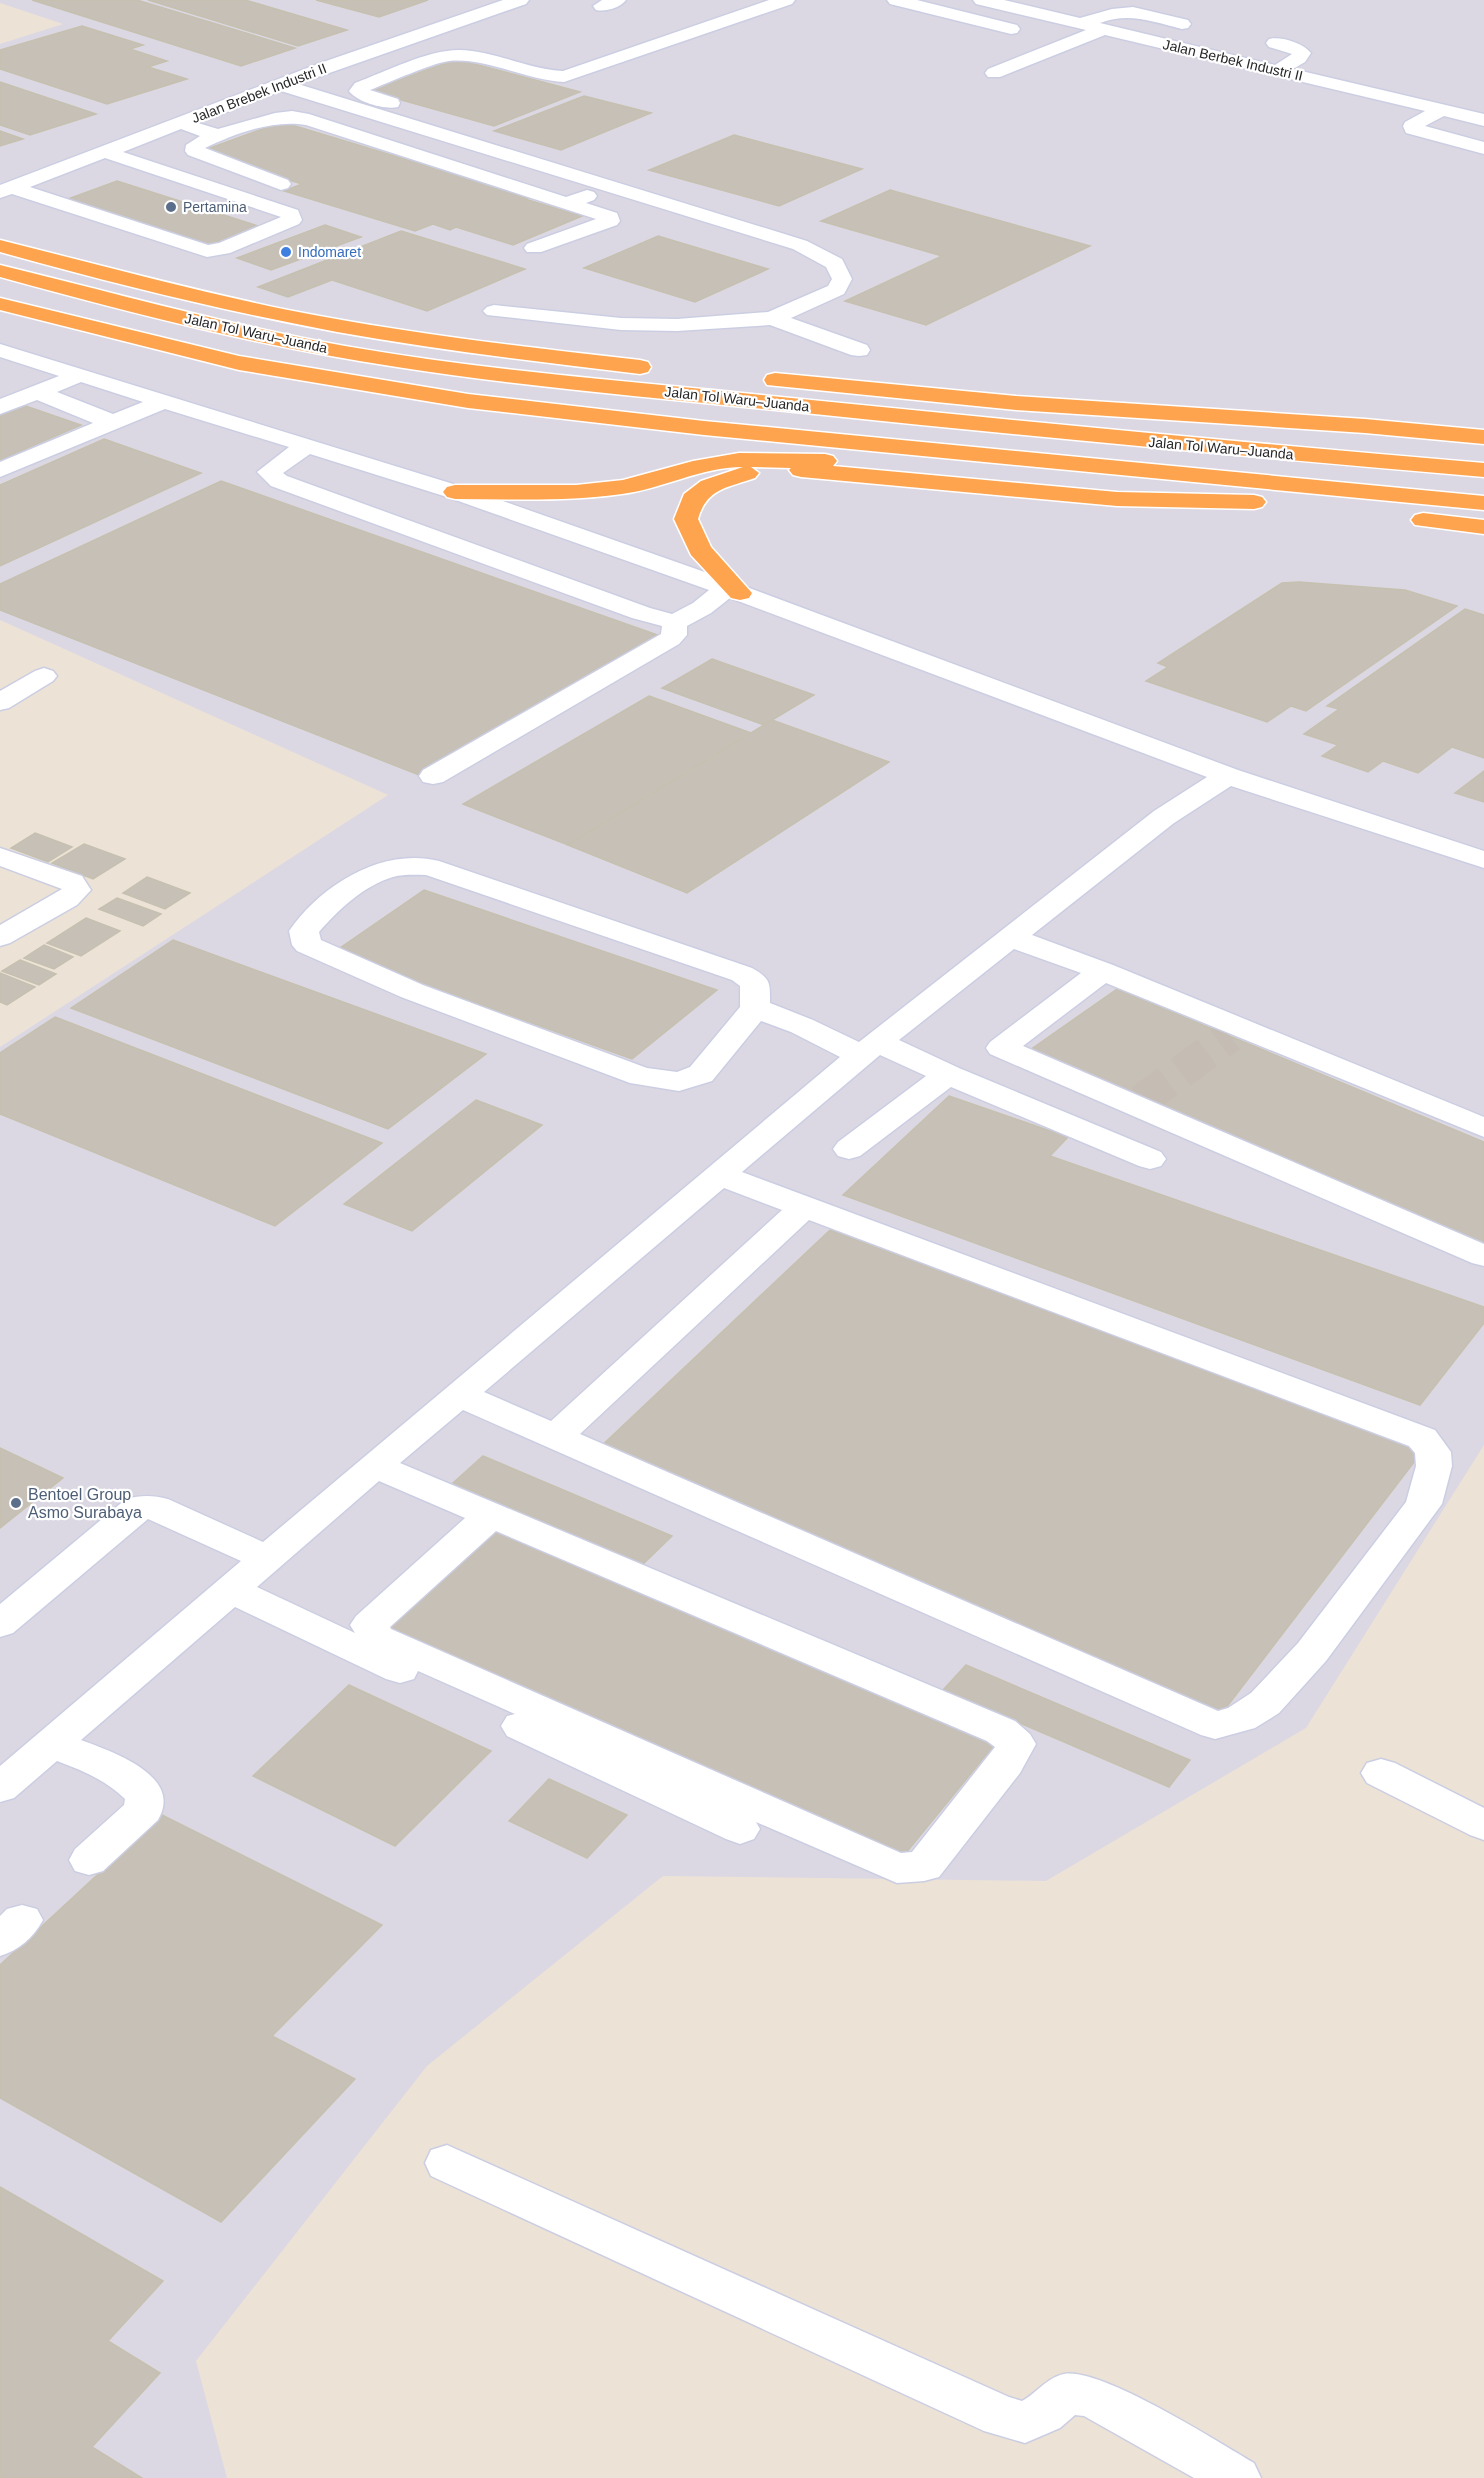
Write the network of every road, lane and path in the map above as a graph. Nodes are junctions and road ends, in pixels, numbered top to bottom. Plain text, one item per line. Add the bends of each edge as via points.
1 (520, 0) edge
2 (786, 0) edge
3 (896, 0) edge
4 (982, 0) edge
5 (1081, 24) junction
6 (1182, 24) dead end
7 (1104, 29) junction
8 (1127, 35) junction
9 (1065, 43) junction
10 (1275, 43) dead end
11 (1100, 49) dead end
12 (1258, 66) junction
13 (1277, 71) junction
14 (994, 73) dead end
15 (1230, 77) dead end
16 (281, 85) junction
17 (1441, 110) junction
18 (449, 118) dead end
19 (1484, 120) edge
20 (180, 123) junction
21 (217, 135) junction
22 (1484, 148) edge
23 (105, 152) junction
24 (281, 184) dead end
25 (614, 187) junction
26 (6, 190) edge
27 (566, 203) junction
28 (0, 246) edge
29 (534, 248) dead end
30 (0, 271) edge
31 (0, 304) edge
32 (494, 311) dead end
33 (772, 318) junction
34 (0, 350) edge
35 (859, 350) dead end
36 (666, 370) dead end
37 (68, 372) junction
38 (759, 379) dead end
39 (6, 383) dead end
40 (37, 392) junction
41 (164, 401) junction
42 (0, 407) edge
43 (112, 422) junction
44 (1484, 437) edge
45 (306, 446) junction
46 (0, 470) edge
47 (1484, 470) edge
48 (455, 492) junction
49 (1254, 502) junction
50 (1484, 503) edge
51 (1484, 527) edge
52 (734, 591) junction
53 (675, 622) junction
54 (44, 676) dead end
55 (0, 702) edge
56 (433, 776) dead end
57 (1228, 776) junction
58 (0, 856) edge
59 (1484, 860) edge
60 (0, 910) edge
61 (27, 921) junction
62 (0, 937) edge
63 (1009, 937) junction
64 (1103, 971) junction
65 (755, 1008) junction
66 (869, 1049) junction
67 (948, 1075) junction
68 (1484, 1128) edge
69 (849, 1149) dead end
70 (1150, 1159) dead end
71 (719, 1174) junction
72 (803, 1208) junction
73 (1484, 1256) edge
74 (460, 1395) junction
75 (556, 1436) junction
76 (375, 1466) junction
77 (490, 1516) junction
78 (267, 1559) junction
79 (231, 1590) junction
80 (0, 1624) edge
81 (51, 1744) junction
82 (1381, 1773) dead end
83 (0, 1788) edge
84 (1484, 1825) edge
85 (740, 1829) dead end
86 (89, 1860) dead end
87 (447, 2163) dead end
88 (1238, 2478) edge

1 - 16 street, Jalan Brebek Industri II
2 - 18 street via 564,77 539,75 474,55 458,54 358,91
3 - 9 street
4 - 5 street, Jalan Berbek Industri II
5 - 6 street via 1125,10
5 - 7 street, Jalan Berbek Industri II
7 - 8 street, Jalan Berbek Industri II
7 - 9 street
8 - 11 street
8 - 12 street, Jalan Berbek Industri II
9 - 14 street
10 - 13 street via 1302,53
12 - 13 street, Jalan Berbek Industri II
12 - 15 street
13 - 17 street, Jalan Berbek Industri II
16 - 20 street, Jalan Brebek Industri II
16 - 25 street
17 - 19 street, Jalan Berbek Industri II
17 - 22 street via 1412,126 1413,129
20 - 21 street
20 - 23 street, Jalan Brebek Industri II
21 - 24 street via 196,145 195,151
21 - 27 street via 275,119 309,120
23 - 26 street, Jalan Brebek Industri II
23 - 26 street via 291,214 292,220 224,249 207,251
25 - 27 street
25 - 33 street via 800,245 835,263 842,279 837,290
27 - 29 street via 610,217 610,221
28 - 36 highway via 119,279 384,334
30 - 47 highway, Jalan Tol Waru–Juanda via 138,308 394,360 984,426
31 - 50 highway, Jalan Tol Waru–Juanda via 239,363 468,401
32 - 33 street via 621,324 677,325
33 - 35 street
34 - 37 street
37 - 39 street
37 - 40 street
37 - 41 street
38 - 44 highway via 1016,403
40 - 42 street
40 - 43 street
41 - 43 street
41 - 45 street
43 - 46 street
45 - 48 street
45 - 53 street via 269,472 279,481
48 - 49 highway via 576,492 624,487 739,460 775,459
48 - 52 street
49 - 51 highway
49 - 52 highway via 1117,499 833,472 755,471 709,486 692,499 686,519 700,550
52 - 53 street
52 - 57 street
53 - 56 street via 670,639
54 - 55 street
57 - 59 street
57 - 63 street via 1164,817
58 - 61 street via 72,882 77,890
60 - 61 street
61 - 62 street
63 - 64 street
63 - 66 street
64 - 68 street via 1237,1032
64 - 73 street via 1001,1048
65 - 65 street via 755,982 742,974 429,867 396,868 371,875 318,914 304,931 307,945 412,991 641,1076 679,1082 702,1074
65 - 66 street
66 - 67 street
66 - 71 street
67 - 69 street
67 - 70 street
71 - 72 street
71 - 74 street
72 - 75 street
72 - 75 street via 1422,1438 1433,1452 1434,1466 1424,1504 1312,1652 1265,1703 1241,1718 1215,1725
74 - 75 street
74 - 76 street
76 - 77 street
76 - 78 street
77 - 77 street via 1001,1731 1016,1744 1006,1763 924,1866 897,1869 378,1638 369,1625
78 - 79 street
78 - 80 street via 155,1507 140,1507
79 - 81 street
79 - 85 street
81 - 83 street
81 - 86 street via 134,1781 145,1795 144,1810
82 - 84 street
87 - 88 street via 1001,2416 1025,2422 1066,2394 1084,2396 1104,2402

